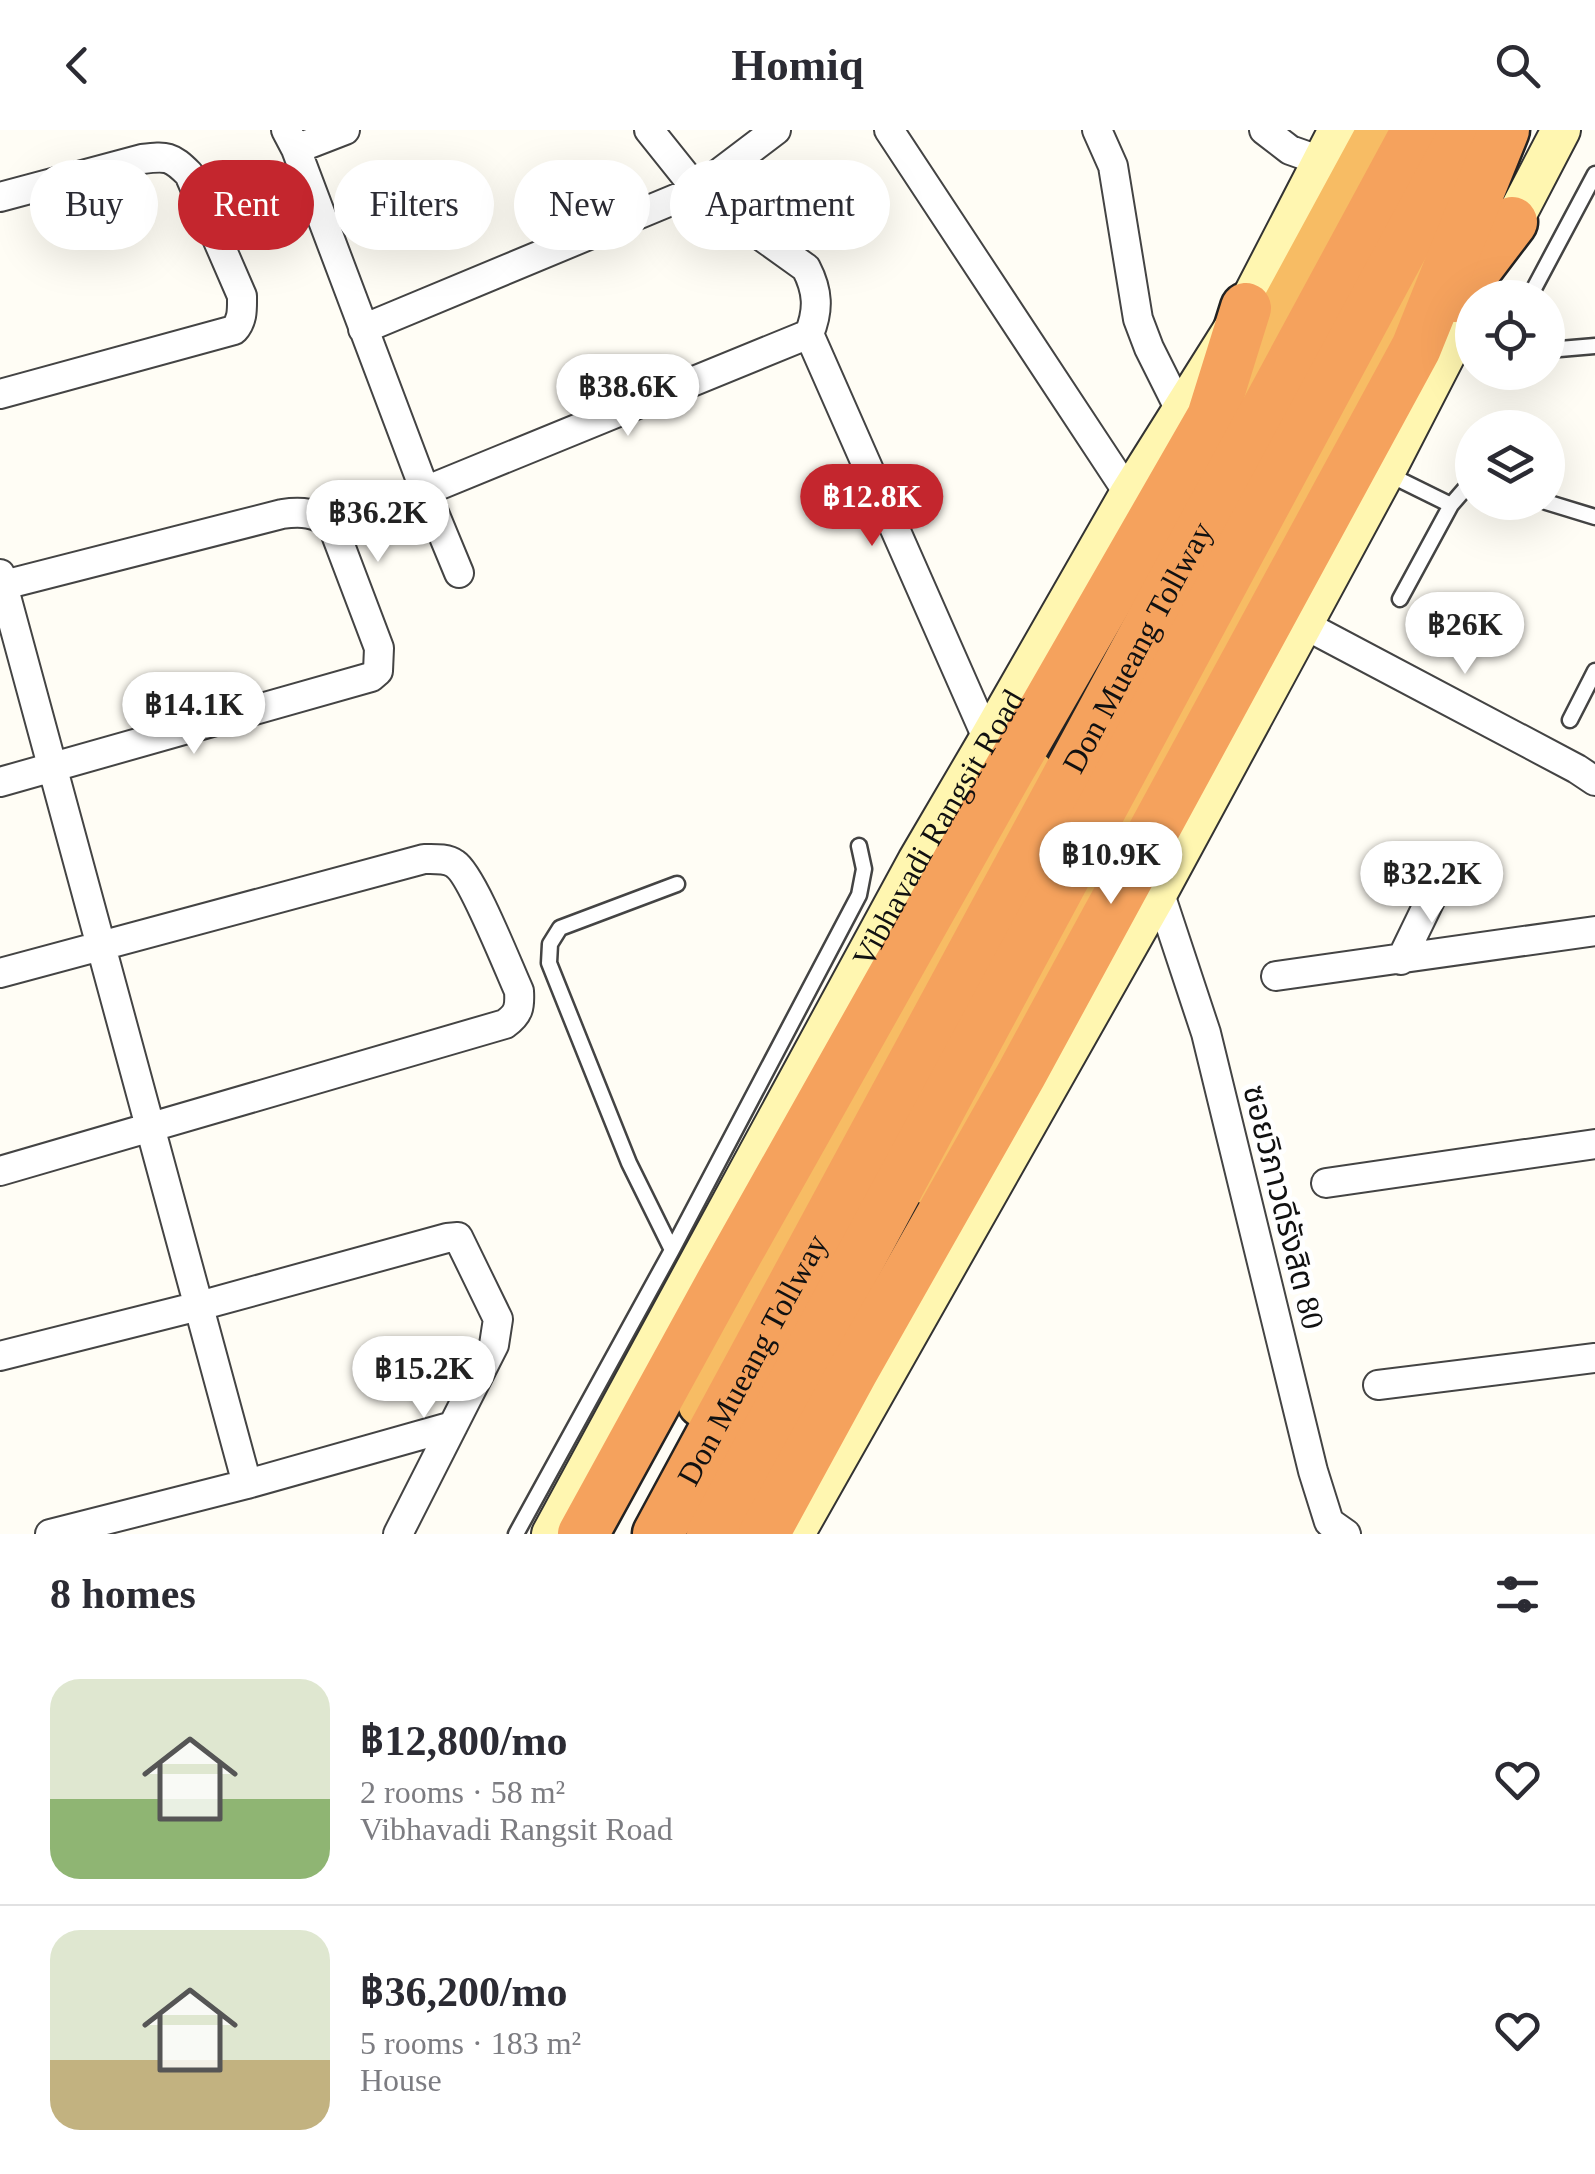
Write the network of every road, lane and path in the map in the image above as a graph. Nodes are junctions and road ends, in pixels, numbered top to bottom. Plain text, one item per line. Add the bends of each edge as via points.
1 (344, 130) edge
2 (649, 130) edge
3 (776, 130) edge
4 (889, 130) edge
5 (1097, 130) edge
6 (1264, 130) edge
7 (1380, 130) edge
8 (1417, 130) edge
9 (1466, 130) edge
10 (1503, 130) edge
11 (1561, 130) edge
12 (291, 140) edge
13 (1311, 145) edge
14 (674, 160) edge
15 (737, 160) edge
16 (1595, 174) edge
17 (0, 197) edge
18 (670, 202) edge
19 (1512, 222) junction
20 (781, 250) edge
21 (1484, 280) edge
22 (1538, 280) edge
23 (1246, 308) junction
24 (363, 329) junction
25 (809, 334) junction
26 (1448, 346) edge
27 (1595, 346) edge
28 (1565, 349) edge
29 (0, 394) edge
30 (1180, 410) junction
31 (1385, 473) junction
32 (424, 491) junction
33 (1129, 494) junction
34 (1455, 501) edge
35 (1452, 505) junction
36 (1565, 508) edge
37 (1595, 517) edge
38 (459, 573) dead end
39 (1, 582) edge
40 (1400, 599) dead end
41 (1303, 624) junction
42 (1595, 670) edge
43 (1570, 720) dead end
44 (996, 760) junction
45 (53, 768) junction
46 (1595, 781) edge
47 (0, 782) edge
48 (859, 846) dead end
49 (1450, 859) dead end
50 (677, 884) dead end
51 (1158, 891) junction
52 (1595, 931) edge
53 (101, 945) junction
54 (1400, 960) junction
55 (0, 973) edge
56 (1276, 976) dead end
57 (150, 1128) junction
58 (1595, 1144) edge
59 (0, 1170) edge
60 (1326, 1183) dead end
61 (672, 1250) junction
62 (199, 1306) junction
63 (0, 1356) edge
64 (1595, 1358) edge
65 (1378, 1385) dead end
66 (453, 1426) junction
67 (247, 1484) junction
68 (1332, 1530) edge
69 (50, 1534) edge
70 (398, 1534) edge
71 (516, 1534) edge
72 (551, 1534) edge
73 (583, 1534) edge
74 (632, 1534) edge
75 (658, 1534) edge
76 (712, 1534) edge
77 (736, 1534) edge
78 (764, 1534) edge
79 (796, 1534) edge

1 - 12 street
2 - 14 street
3 - 15 street
4 - 33 street
5 - 30 street via 1113,166 1138,319
6 - 13 street
7 - 74 highway, Vibhavadi Rangsit Road
8 - 75 highway, Don Mueang Tollway
9 - 76 highway, Don Mueang Tollway
10 - 26 highway
10 - 77 highway
11 - 19 main road
12 - 24 street
13 - 23 main road, Vibhavadi Rangsit Road
16 - 22 lane
17 - 29 street via 142,159 174,159 189,174 242,296 242,312 234,330
18 - 24 street
19 - 21 main road
19 - 26 highway
20 - 25 street via 814,283
23 - 30 main road, Vibhavadi Rangsit Road
23 - 44 highway via 1212,417
24 - 32 street
25 - 32 street
25 - 44 street
26 - 31 main road
26 - 78 highway via 1183,778
27 - 28 lane
30 - 33 main road, Vibhavadi Rangsit Road
31 - 35 lane
31 - 41 main road
32 - 38 street
33 - 44 main road, Vibhavadi Rangsit Road
34 - 35 lane
35 - 40 lane
36 - 37 lane
39 - 45 street
39 - 45 street via 282,514 317,514 332,524 379,648 372,677
41 - 46 street
41 - 51 main road
42 - 43 lane
44 - 72 main road, Vibhavadi Rangsit Road via 907,878
44 - 73 highway
45 - 47 street
45 - 53 street
48 - 61 lane via 859,895
49 - 54 street
50 - 61 lane via 560,928 549,963 629,1163
51 - 68 street, ซอยวิภาวดีรังสิต 80 via 1206,1034
51 - 79 main road
52 - 54 street
53 - 55 street
53 - 57 street
53 - 57 street via 441,859 456,864 469,882 519,990 520,1007 505,1024
54 - 56 street
57 - 59 street
57 - 62 street
58 - 60 street
61 - 71 lane
62 - 63 street
62 - 66 street via 458,1237 498,1318 498,1332
62 - 67 street
64 - 65 street
66 - 67 street
66 - 70 street
67 - 69 street

